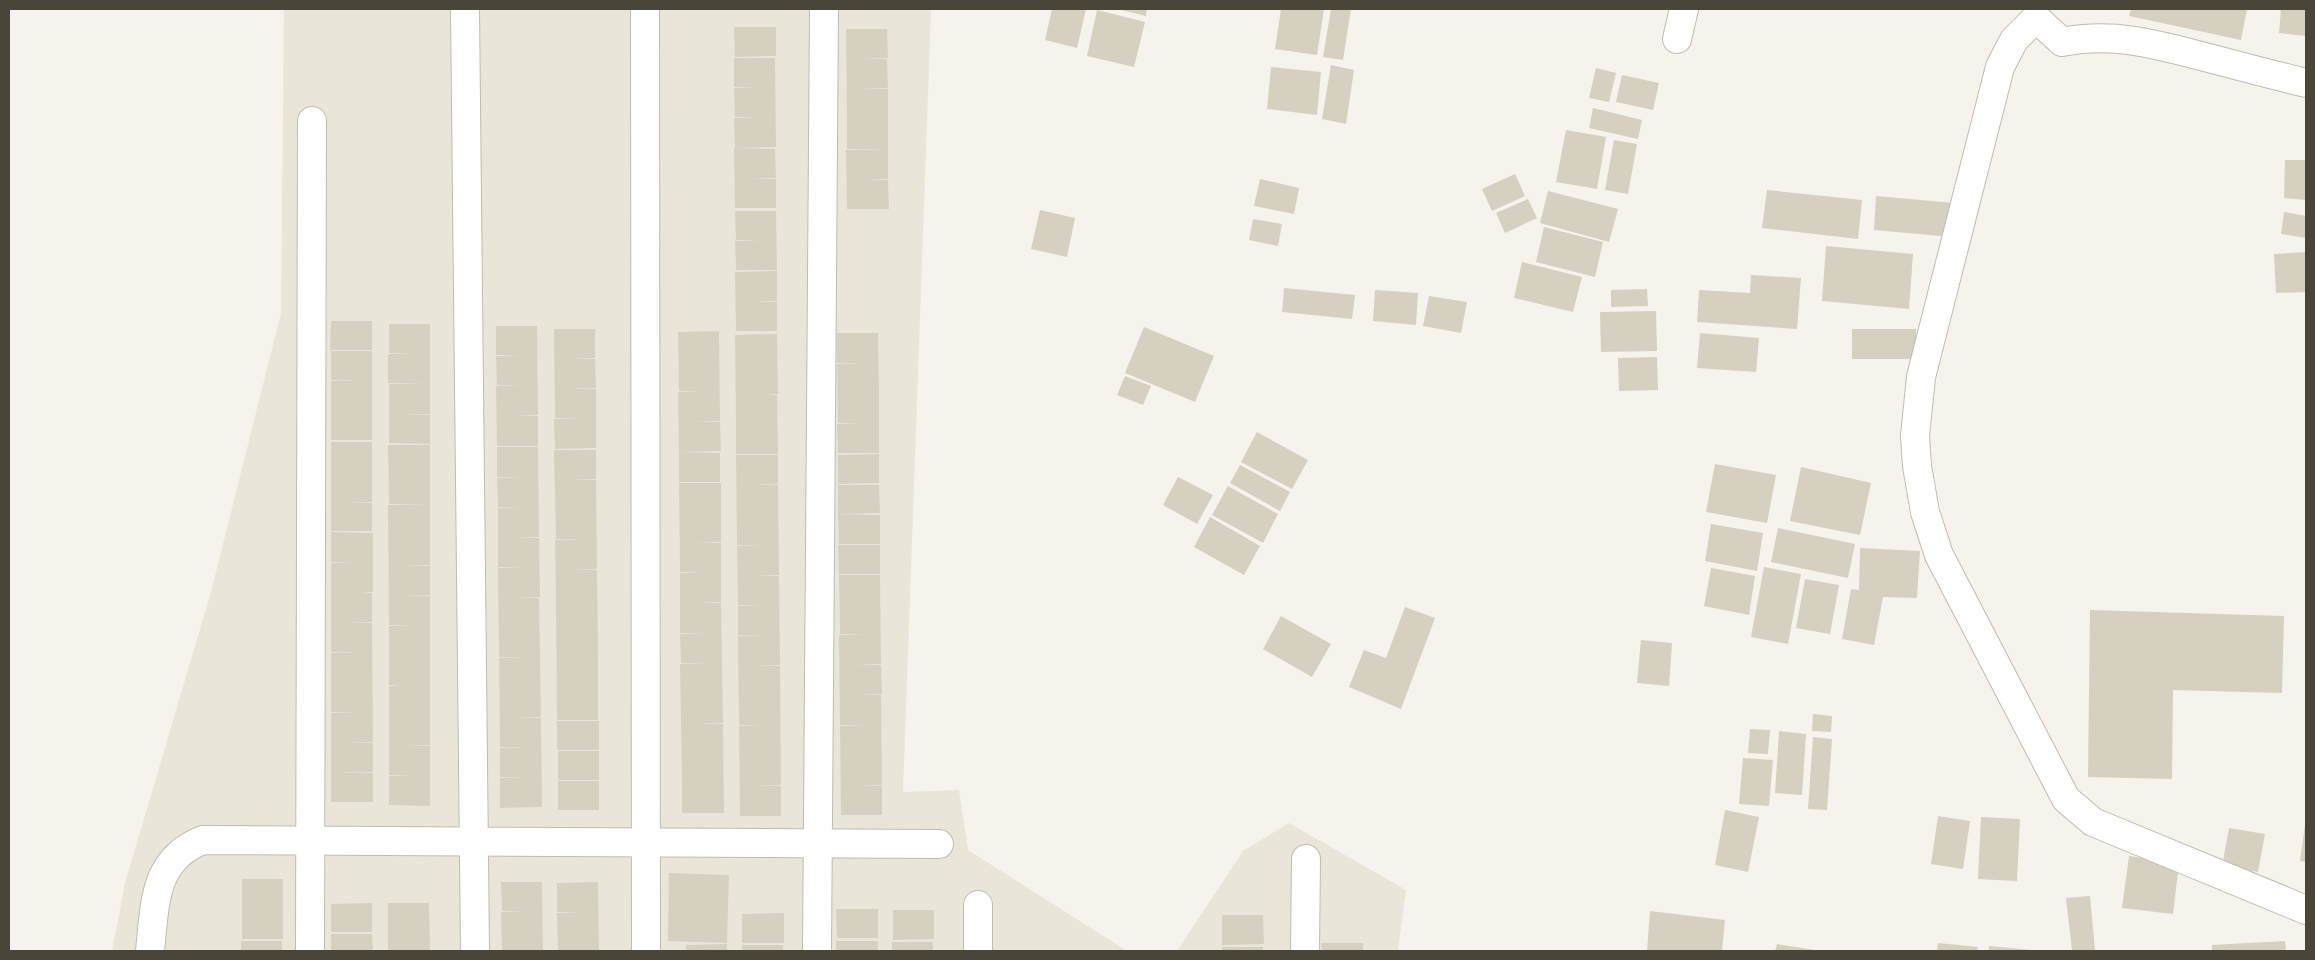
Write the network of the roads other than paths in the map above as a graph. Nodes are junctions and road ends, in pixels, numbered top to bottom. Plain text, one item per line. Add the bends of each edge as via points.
1 (465, 9) edge
2 (645, 9) edge
3 (824, 9) edge
4 (1684, 9) edge
5 (1677, 39) dead end
6 (2306, 83) edge
7 (312, 121) dead end
8 (310, 839) junction
9 (475, 841) junction
10 (646, 842) junction
11 (817, 843) junction
12 (939, 844) dead end
13 (1306, 859) dead end
14 (978, 905) dead end
15 (2306, 910) edge
16 (150, 951) edge
17 (310, 951) edge
18 (476, 951) edge
19 (646, 951) edge
20 (816, 951) edge
21 (978, 951) edge
22 (1305, 951) edge

1 - 9 street
2 - 10 street
3 - 11 street
4 - 5 street
6 - 15 street via 2145,42 2086,37 2062,42 2036,18 2014,40 2000,67 1922,377 1915,436 1925,512 1939,555 2066,799 2093,822
7 - 8 street
8 - 9 street
8 - 16 street via 202,840 186,846 174,856 156,894
8 - 17 street
9 - 10 street
9 - 18 street
10 - 11 street
10 - 19 street
11 - 12 street
11 - 20 street
13 - 22 street
14 - 21 street

